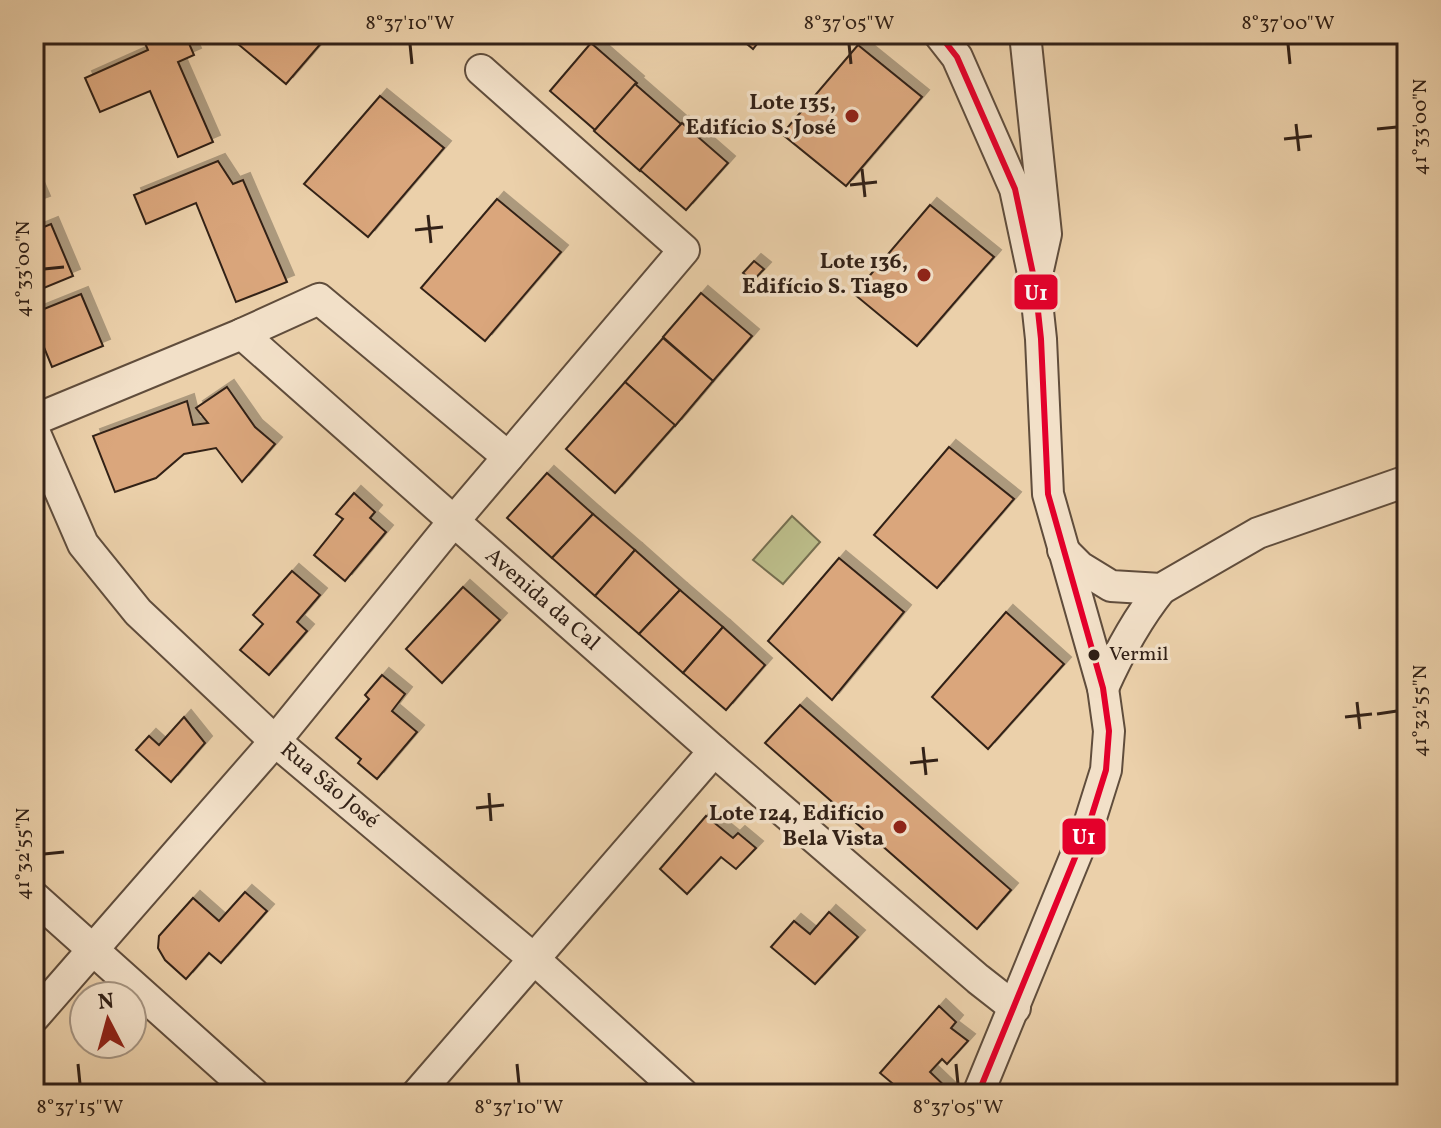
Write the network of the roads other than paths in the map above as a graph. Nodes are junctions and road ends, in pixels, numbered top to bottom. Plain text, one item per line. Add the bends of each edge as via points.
1 (939, 34) edge
2 (1025, 34) edge
3 (481, 70) dead end
4 (1035, 283) junction
5 (242, 334) junction
6 (34, 420) edge
7 (34, 431) edge
8 (508, 457) junction
9 (1407, 481) edge
10 (453, 522) junction
11 (1063, 550) junction
12 (1161, 589) junction
13 (1103, 688) junction
14 (275, 741) junction
15 (714, 751) junction
16 (34, 897) edge
17 (94, 950) junction
18 (534, 959) junction
19 (1015, 1008) junction
20 (34, 1017) edge
21 (254, 1094) edge
22 (417, 1094) edge
23 (683, 1094) edge
24 (978, 1094) edge

1 - 4 street via 957,57 1015,189
2 - 4 street via 1046,234
3 - 8 street via 684,250
4 - 11 street via 1048,494
5 - 6 street
5 - 8 street via 319,299
5 - 10 street, Avenida da Cal
7 - 14 street, Rua São José via 83,544 138,612
8 - 10 street
9 - 12 street via 1258,533
10 - 14 street
10 - 15 street, Avenida da Cal
11 - 12 street via 1111,586
11 - 13 street
12 - 13 street via 1133,626
13 - 19 street via 1109,731 1106,770
14 - 17 street
14 - 18 street, Rua São José
15 - 18 street
15 - 19 street, Avenida da Cal
16 - 17 street
17 - 20 street
17 - 21 street
18 - 22 street
18 - 23 street, Rua São José
19 - 24 street

